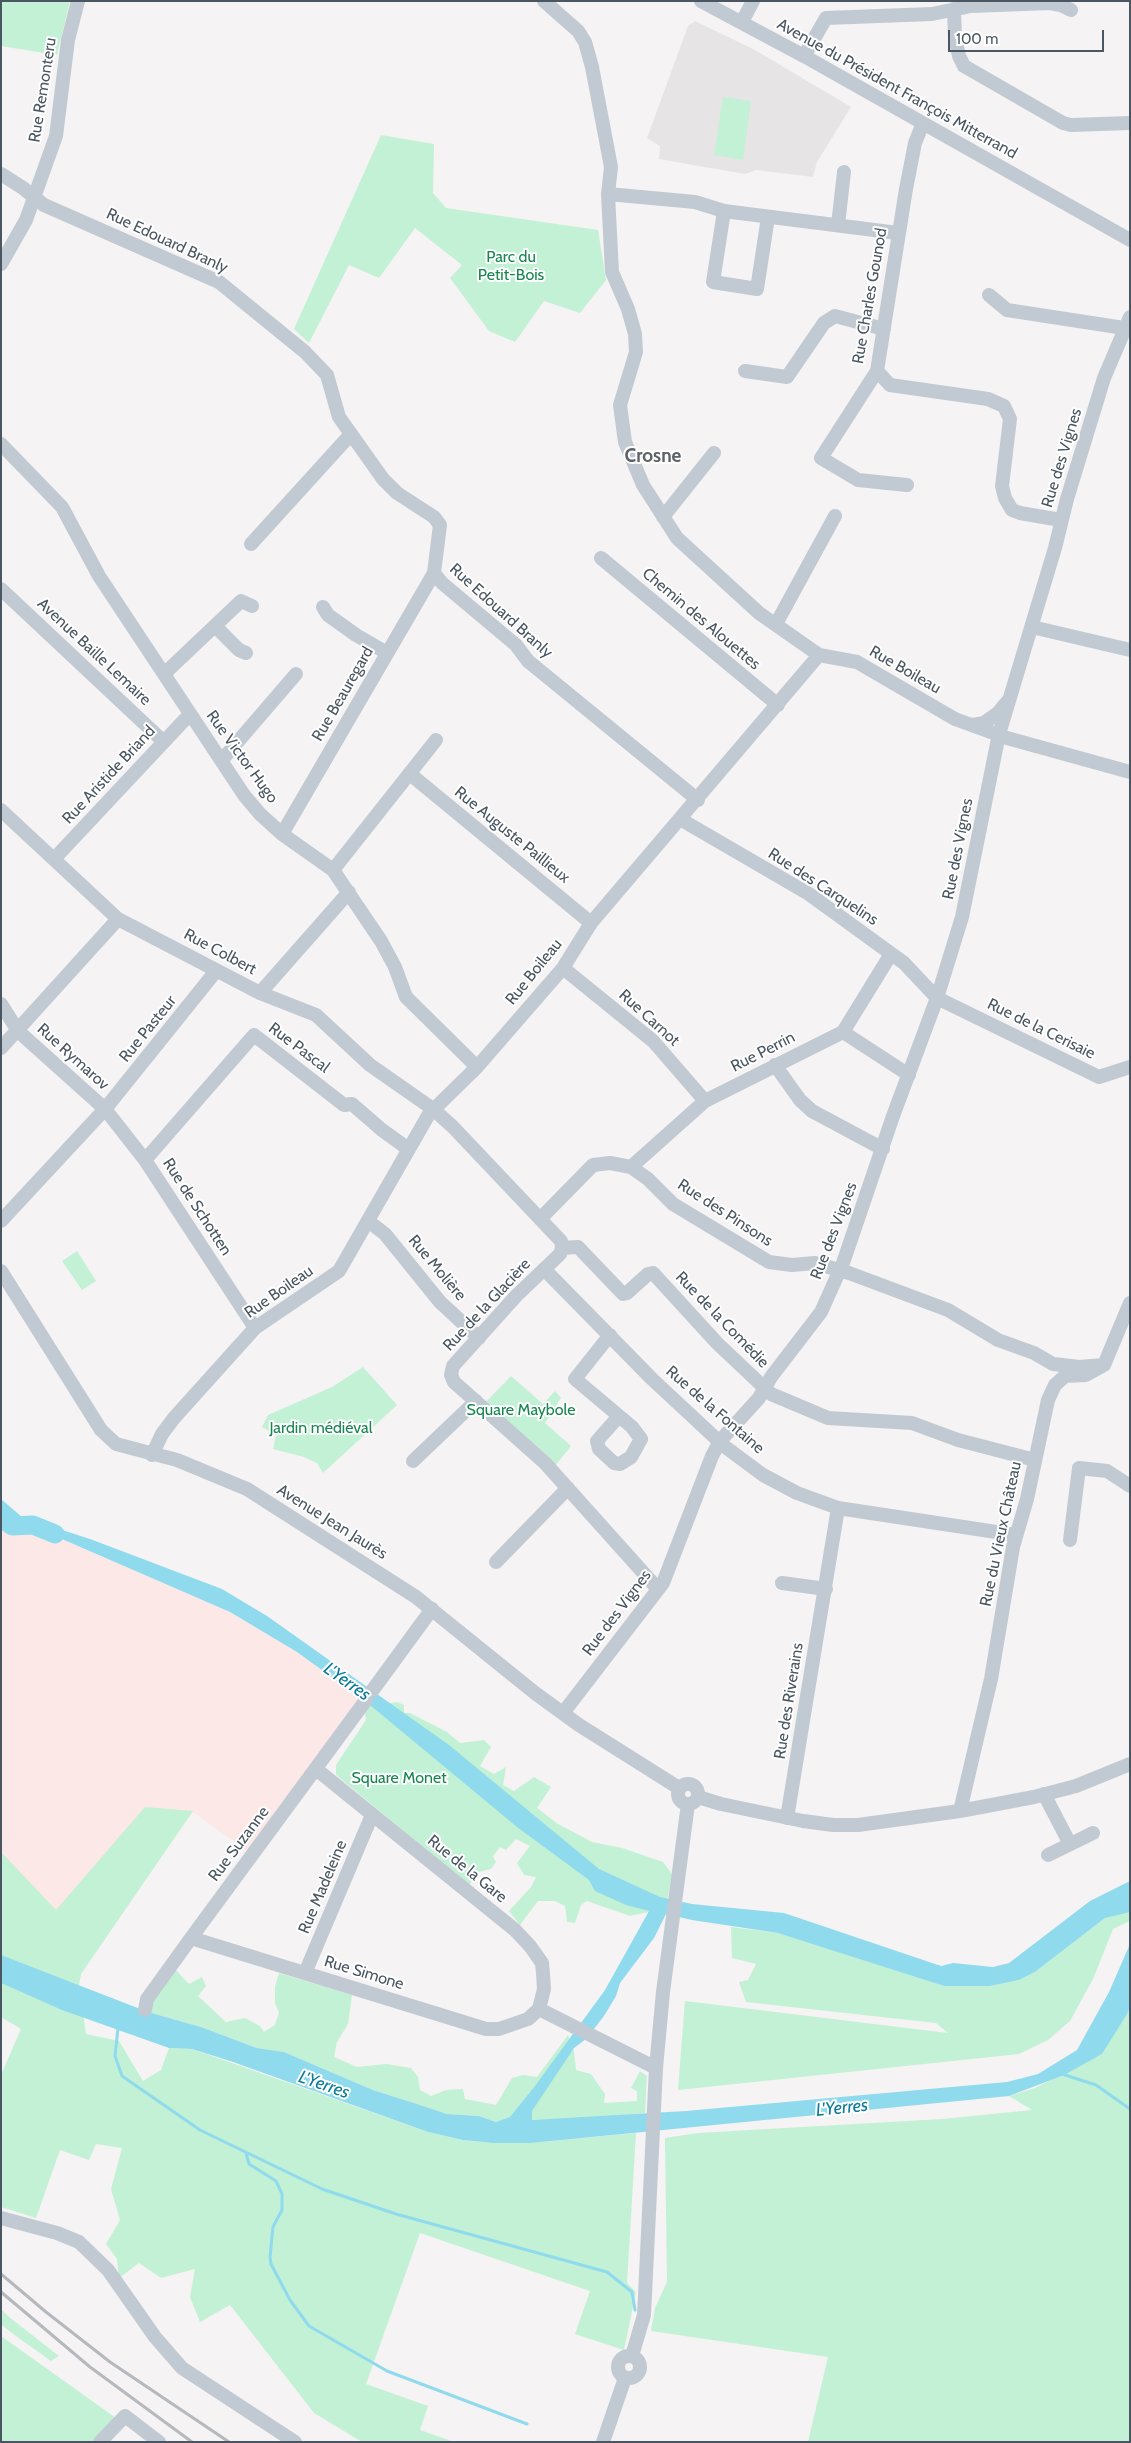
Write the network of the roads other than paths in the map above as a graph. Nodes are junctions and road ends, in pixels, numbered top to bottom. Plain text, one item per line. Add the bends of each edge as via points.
1 (78, 1) edge
2 (544, 1) edge
3 (701, 1) edge
4 (752, 1) edge
5 (954, 9) junction
6 (1071, 10) dead end
7 (742, 22) junction
8 (804, 56) junction
9 (922, 123) junction
10 (1130, 123) edge
11 (844, 172) dead end
12 (1, 174) edge
13 (608, 194) junction
14 (35, 198) junction
15 (1076, 209) junction
16 (724, 211) junction
17 (768, 217) junction
18 (838, 225) junction
19 (1130, 228) edge
20 (898, 233) junction
21 (1130, 240) edge
22 (1, 264) edge
23 (989, 295) dead end
24 (1127, 323) edge
25 (884, 329) junction
26 (877, 370) junction
27 (745, 371) dead end
28 (352, 434) junction
29 (1, 444) edge
30 (714, 453) dead end
31 (907, 485) dead end
32 (835, 516) dead end
33 (663, 517) junction
34 (1061, 520) junction
35 (251, 544) dead end
36 (602, 558) dead end
37 (434, 572) junction
38 (1, 589) edge
39 (252, 606) dead end
40 (323, 607) dead end
41 (776, 624) junction
42 (215, 626) junction
43 (1032, 627) junction
44 (1130, 650) edge
45 (246, 653) dead end
46 (387, 653) junction
47 (820, 655) junction
48 (164, 674) junction
49 (296, 674) dead end
50 (1009, 699) junction
51 (778, 705) junction
52 (190, 714) junction
53 (973, 725) junction
54 (999, 734) junction
55 (436, 740) dead end
56 (164, 742) junction
57 (222, 760) junction
58 (1130, 772) edge
59 (410, 774) junction
60 (698, 800) junction
61 (1, 810) edge
62 (680, 819) junction
63 (282, 834) junction
64 (54, 859) junction
65 (333, 870) junction
66 (349, 892) junction
67 (118, 919) junction
68 (592, 923) junction
69 (891, 954) junction
70 (563, 968) junction
71 (216, 971) junction
72 (260, 993) junction
73 (937, 998) junction
74 (1, 1004) edge
75 (18, 1031) junction
76 (842, 1032) junction
77 (1, 1048) edge
78 (775, 1065) junction
79 (478, 1067) junction
80 (1130, 1067) edge
81 (909, 1075) junction
82 (705, 1101) junction
83 (105, 1109) junction
84 (433, 1109) junction
85 (407, 1148) junction
86 (882, 1149) junction
87 (145, 1160) junction
88 (632, 1166) junction
89 (540, 1219) junction
90 (1, 1221) edge
91 (368, 1221) junction
92 (562, 1248) junction
93 (544, 1269) junction
94 (839, 1270) junction
95 (1, 1271) edge
96 (1130, 1303) edge
97 (255, 1328) junction
98 (610, 1335) junction
99 (479, 1338) junction
100 (1104, 1365) junction
101 (765, 1388) junction
102 (476, 1401) junction
103 (620, 1416) dead end
104 (720, 1441) junction
105 (152, 1455) junction
106 (1035, 1460) junction
107 (413, 1461) dead end
108 (1130, 1486) edge
109 (568, 1488) junction
110 (838, 1508) junction
111 (1016, 1535) junction
112 (1070, 1540) dead end
113 (496, 1562) dead end
114 (782, 1583) dead end
115 (657, 1588) junction
116 (826, 1589) junction
117 (432, 1609) junction
118 (563, 1713) junction
119 (1130, 1764) edge
120 (316, 1769) junction
121 (1044, 1794) junction
122 (693, 1801) junction
123 (960, 1811) junction
124 (372, 1815) junction
125 (787, 1818) junction
126 (1092, 1833) dead end
127 (1070, 1844) junction
128 (1048, 1855) dead end
129 (190, 1938) junction
130 (305, 1973) junction
131 (539, 2008) junction
132 (145, 2010) dead end
133 (656, 2068) junction
134 (1, 2218) edge
135 (100, 2442) edge
136 (159, 2442) edge
137 (295, 2442) edge
138 (603, 2442) edge

1 - 14 street, Rue Remonteru via 68,40 56,136
2 - 13 street via 578,31 585,42 611,167
3 - 7 street, Avenue du Président François Mitterrand
4 - 7 street
5 - 6 street via 1050,3
5 - 8 street via 932,14 826,18
5 - 10 street via 957,47 964,66 1063,123
7 - 8 street, Avenue du Président François Mitterrand
8 - 9 street, Avenue du Président François Mitterrand
9 - 15 street, Avenue du Président François Mitterrand
9 - 20 street, Rue Charles Gounod via 914,144
11 - 18 street
12 - 14 street, Rue Edouard Branly
13 - 16 street via 695,202
13 - 33 street via 612,272 635,334 636,352 620,405 625,442 643,485
14 - 22 street, Rue Remonteru
14 - 28 street, Rue Edouard Branly via 44,205 219,282 305,352 327,375 339,417
15 - 19 street, Avenue du Président François Mitterrand
15 - 21 street, Avenue du Président François Mitterrand
16 - 17 street
16 - 17 street via 713,282 757,289
17 - 18 street
18 - 20 street
20 - 25 street, Rue Charles Gounod
23 - 24 street via 1006,310
24 - 34 street, Rue des Vignes via 1104,378
25 - 26 street, Rue Charles Gounod
25 - 27 street via 835,316 824,323 787,377
26 - 31 street, Rue Charles Gounod via 820,458 858,480
26 - 34 street via 890,385 988,399 1004,406 1010,419 1002,486 1005,498 1012,510
28 - 35 street
28 - 37 street, Rue Edouard Branly via 383,479 440,525
29 - 48 street, Rue Victor Hugo via 62,507 99,576
30 - 33 street
32 - 41 street
33 - 41 street via 677,538 758,613
34 - 43 street, Rue des Vignes
36 - 51 street, Chemin des Alouettes
37 - 46 street, Rue Beauregard
37 - 60 street, Rue Edouard Branly via 442,583 516,646 528,661
38 - 56 street, Avenue Baille Lemaire
39 - 42 street via 241,601
40 - 46 street via 328,615
41 - 47 street
42 - 45 street
42 - 48 street
43 - 44 street
43 - 50 street, Rue des Vignes
46 - 63 street, Rue Beauregard
47 - 51 street, Rue Boileau
47 - 53 street, Rue Boileau via 857,662 955,719
48 - 52 street, Rue Victor Hugo
49 - 57 street
50 - 53 street, Rue des Vignes via 998,713
50 - 54 street, Rue des Vignes
51 - 60 street, Rue Boileau
52 - 56 street, Rue Aristide Briand
52 - 57 street, Rue Victor Hugo
53 - 54 street, Rue Boileau
54 - 58 street, Rue Boileau
54 - 73 street, Rue des Vignes via 962,917
55 - 59 street
56 - 64 street, Rue Aristide Briand
57 - 63 street, Rue Victor Hugo via 244,795
59 - 65 street
59 - 68 street, Rue Auguste Paillieux
60 - 62 street, Rue Boileau
61 - 64 street, Rue Colbert
62 - 68 street, Rue Boileau
62 - 69 street, Rue des Carquelins via 809,894
63 - 65 street, Rue Victor Hugo
64 - 67 street, Rue Colbert
65 - 66 street, Rue Victor Hugo
66 - 72 street
66 - 79 street, Rue Victor Hugo via 381,941 406,997
67 - 71 street, Rue Colbert
67 - 75 street
68 - 70 street, Rue Boileau
69 - 73 street, Rue des Carquelins
69 - 76 street
70 - 79 street, Rue Boileau
70 - 82 street, Rue Carnot via 653,1041
71 - 72 street, Rue Colbert
71 - 83 street, Rue Pasteur
72 - 84 street, Rue Colbert via 316,1016 370,1065
73 - 80 street, Rue de la Cerisaie via 1099,1078
73 - 81 street, Rue des Vignes
74 - 75 street, Rue Rymarov
75 - 77 street
75 - 83 street, Rue Rymarov
76 - 78 street, Rue Perrin
76 - 81 street
78 - 82 street, Rue Perrin
78 - 86 street via 812,1111
79 - 84 street, Rue Boileau
81 - 86 street, Rue des Vignes
82 - 88 street, Rue Perrin
83 - 87 street, Rue de Schotten
83 - 90 street, Rue Pasteur
84 - 85 street, Rue Boileau
84 - 89 street via 454,1127
85 - 87 street, Rue Pascal via 352,1104 344,1105 254,1035
85 - 91 street, Rue Boileau
86 - 94 street, Rue des Vignes
87 - 97 street, Rue de Schotten
88 - 89 street via 610,1162 593,1165
88 - 94 street, Rue des Pinsons via 673,1204 769,1262 815,1263
89 - 92 street via 560,1241
91 - 97 street, Rue Boileau via 339,1272
91 - 99 street, Rue Molière via 385,1234 440,1302
92 - 93 street, Rue de la Glacière
92 - 101 street, Rue de la Comédie via 578,1247 624,1294 653,1273 717,1343
93 - 98 street, Rue de la Fontaine
93 - 99 street, Rue de la Glacière
94 - 100 street, Rue des Pinsons via 948,1310 998,1340 1053,1364
94 - 101 street, Rue des Vignes via 821,1312
95 - 105 street, Avenue Jean Jaurès via 101,1430 116,1444
96 - 100 street
97 - 105 street, Rue Boileau via 174,1418
98 - 103 street via 575,1379
98 - 104 street, Rue de la Fontaine
99 - 102 street, Rue de la Glacière via 453,1366 451,1375 454,1382
100 - 106 street, Rue du Vieux Château via 1086,1375 1065,1376 1055,1385 1048,1400
101 - 104 street, Rue des Vignes
101 - 106 street via 771,1394 828,1418 912,1423 958,1440
102 - 107 street
102 - 109 street, Rue de la Glacière
104 - 110 street, Rue de la Fontaine via 763,1475 797,1493
104 - 115 street, Rue des Vignes via 666,1577
105 - 117 street, Avenue Jean Jaurès via 196,1467 247,1489
106 - 111 street, Rue du Vieux Château
108 - 112 street via 1107,1471 1079,1468
109 - 113 street
109 - 115 street, Rue de la Glacière
110 - 111 street, Rue de la Fontaine
110 - 116 street, Rue des Riverains
111 - 123 street, Rue du Vieux Château via 991,1679
114 - 116 street
115 - 118 street, Rue des Vignes
116 - 125 street, Rue des Riverains
117 - 118 street, Avenue Jean Jaurès
117 - 120 street, Rue Suzanne
118 - 122 street, Avenue Jean Jaurès via 679,1788 684,1784 694,1785 698,1791
119 - 121 street via 1076,1786
120 - 124 street, Rue de la Gare
120 - 129 street, Rue Suzanne
121 - 123 street
121 - 127 street
122 - 125 street
122 - 133 street via 663,1992
123 - 125 street via 858,1825
124 - 130 street, Rue Madeleine
124 - 131 street, Rue de la Gare via 515,1930 530,1946 542,1963 544,1990
126 - 127 street
127 - 128 street
129 - 130 street, Rue Simone
129 - 132 street, Rue Suzanne via 147,1999
130 - 131 street, Rue Simone via 486,2029 499,2029 528,2019
131 - 133 street
133 - 138 street via 644,2315 632,2356 639,2361 640,2368 633,2378 625,2378
134 - 137 street via 57,2232 79,2242 108,2270 154,2337 182,2368
135 - 136 street via 125,2416

